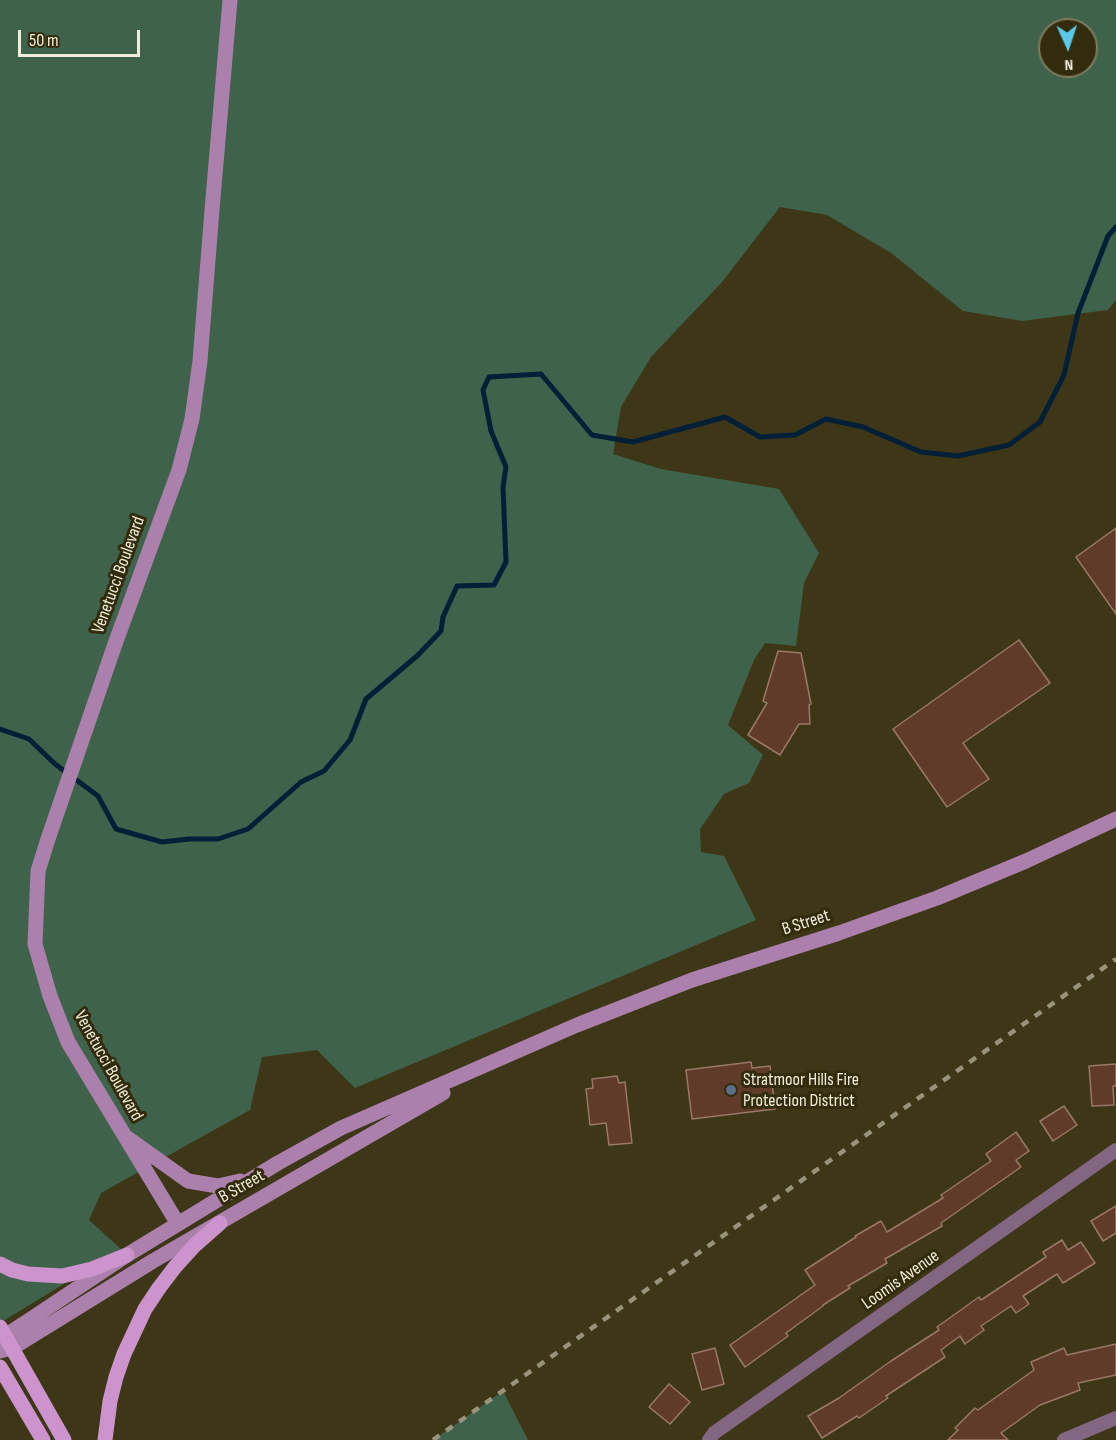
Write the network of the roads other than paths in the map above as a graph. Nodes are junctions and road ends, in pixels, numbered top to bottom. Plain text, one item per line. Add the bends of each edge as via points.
1 (230, 0) edge
2 (1116, 819) edge
3 (505, 1057) junction
4 (125, 1137) junction
5 (1116, 1150) edge
6 (255, 1177) junction
7 (220, 1223) junction
8 (178, 1224) junction
9 (127, 1255) junction
10 (0, 1264) edge
11 (4, 1341) edge
12 (0, 1367) edge
13 (1116, 1418) edge
14 (43, 1440) edge
15 (64, 1440) edge
16 (105, 1440) edge
17 (709, 1440) edge
18 (1064, 1440) edge

1 - 4 main road, Venetucci Boulevard via 192,418 179,470 88,721 39,871 35,944 50,996 68,1042
2 - 3 main road, B Street via 938,898 692,980
3 - 6 main road, B Street via 341,1128
3 - 7 main road, B Street
4 - 6 main road, Venetucci Boulevard via 188,1181 218,1186
4 - 8 main road, Venetucci Boulevard
5 - 17 street, Loomis Avenue
6 - 8 main road, B Street
7 - 11 main road, B Street
7 - 16 main road via 175,1267 145,1309 116,1377
8 - 9 main road, B Street
9 - 10 main road via 62,1276 28,1274
9 - 11 main road, B Street
11 - 15 main road
12 - 14 main road
13 - 18 street

